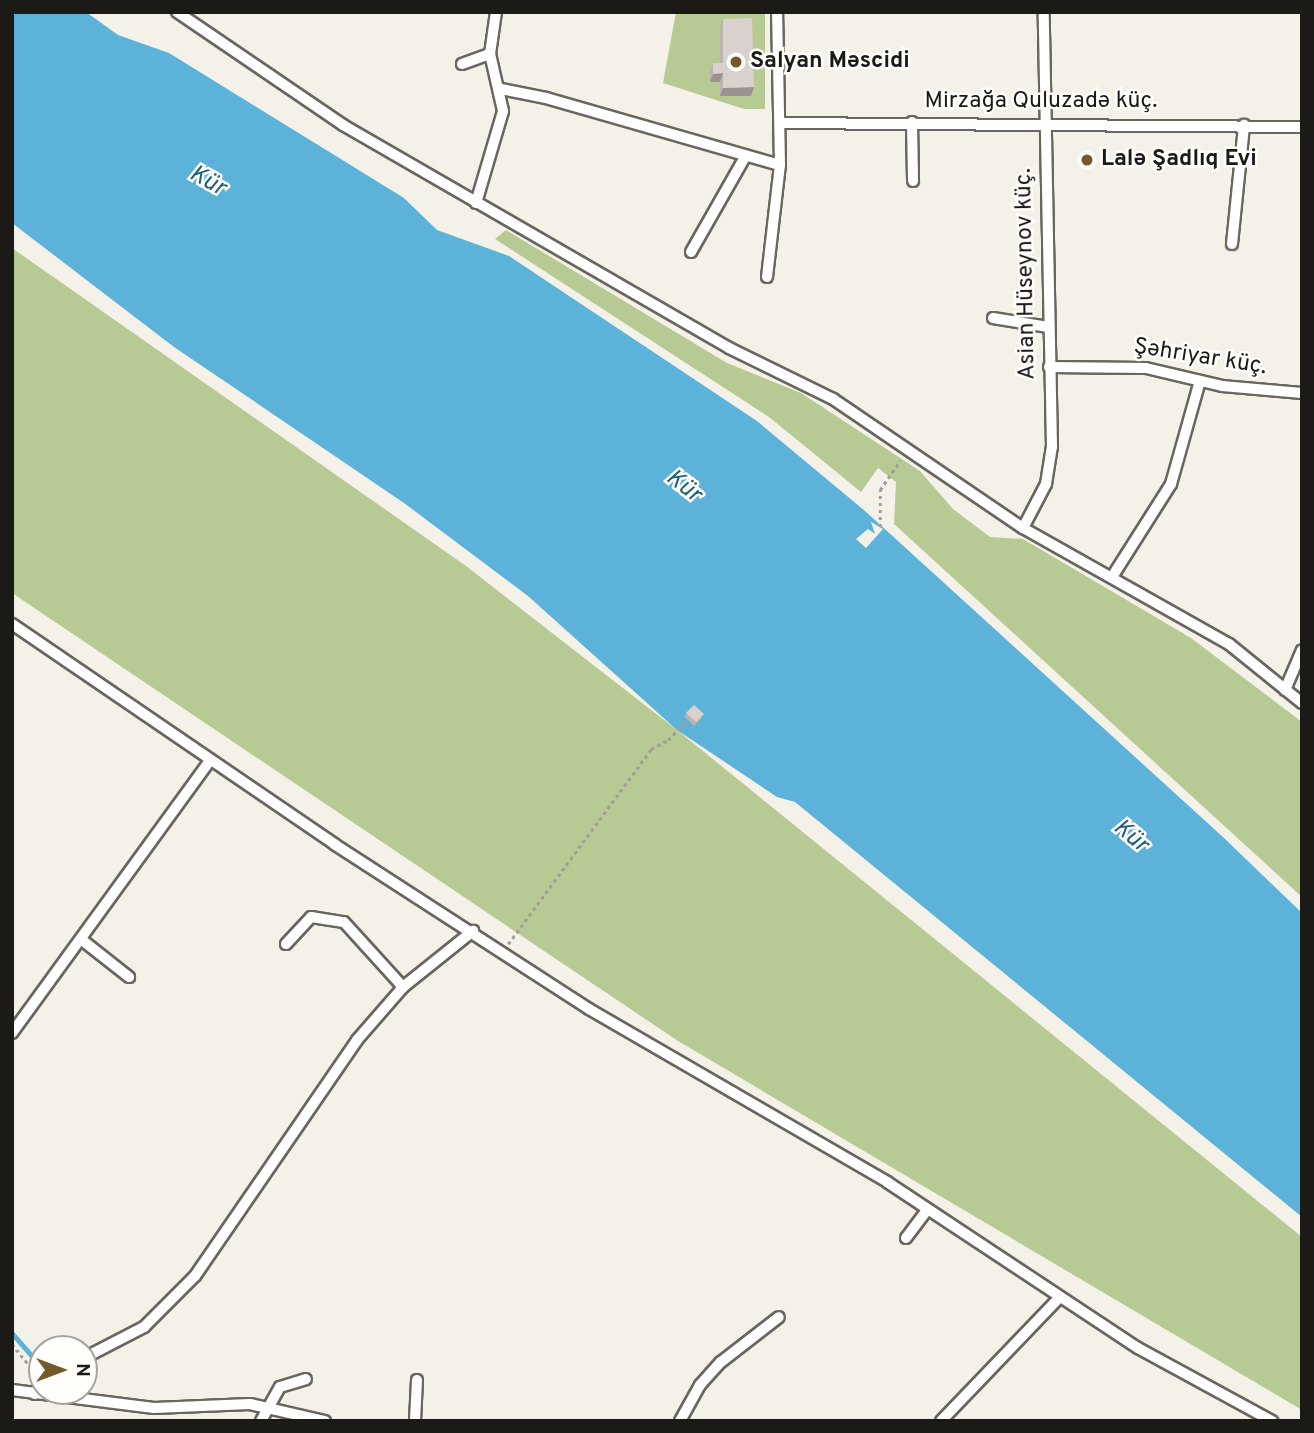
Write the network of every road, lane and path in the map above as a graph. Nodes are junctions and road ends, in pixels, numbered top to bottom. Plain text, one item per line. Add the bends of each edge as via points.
1 (177, 12) edge
2 (496, 12) edge
3 (777, 12) edge
4 (1044, 12) edge
5 (194, 18) edge
6 (490, 54) junction
7 (463, 64) dead end
8 (501, 89) junction
9 (1046, 121) junction
10 (912, 122) junction
11 (780, 123) junction
12 (1244, 125) junction
13 (1302, 127) edge
14 (745, 157) junction
15 (780, 165) junction
16 (913, 181) dead end
17 (477, 203) junction
18 (1232, 244) dead end
19 (691, 252) dead end
20 (767, 277) dead end
21 (993, 318) dead end
22 (1048, 327) junction
23 (1049, 367) junction
24 (1200, 381) junction
25 (1302, 393) edge
26 (909, 450) junction
27 (880, 527) dead end
28 (1023, 528) junction
29 (1112, 577) junction
30 (12, 624) edge
31 (1302, 650) edge
32 (1285, 690) junction
33 (1302, 703) edge
34 (688, 720) edge
35 (210, 760) junction
36 (473, 931) junction
37 (82, 940) junction
38 (286, 944) dead end
39 (503, 951) junction
40 (129, 977) dead end
41 (402, 987) junction
42 (12, 1033) edge
43 (928, 1209) junction
44 (906, 1238) dead end
45 (1060, 1297) junction
46 (779, 1317) dead end
47 (12, 1345) edge
48 (98, 1351) edge
49 (28, 1365) edge
50 (306, 1379) dead end
51 (417, 1380) dead end
52 (98, 1401) edge
53 (269, 1406) junction
54 (261, 1421) edge
55 (325, 1421) edge
56 (415, 1421) edge
57 (680, 1421) edge
58 (941, 1421) edge
59 (1272, 1421) edge

1 - 5 street
2 - 6 street
3 - 11 street
4 - 9 street, Asian Hüseynov küç.
5 - 17 street via 315,107
6 - 7 street
6 - 8 street
8 - 14 street via 546,97
8 - 17 street via 503,111
9 - 10 street, Mirzağa Quluzadə küç.
9 - 12 street, Mirzağa Quluzadə küç.
9 - 22 street, Asian Hüseynov küç.
10 - 11 street, Mirzağa Quluzadə küç.
10 - 16 street
11 - 15 street
12 - 13 street, Mirzağa Quluzadə küç.
12 - 18 street
14 - 15 street
14 - 19 street
15 - 20 street
17 - 26 street via 729,348 814,387
21 - 22 street
22 - 23 street, Asian Hüseynov küç.
23 - 24 street, Şəhriyar küç. via 1146,368
23 - 28 street, Asian Hüseynov küç. via 1051,465 1038,505
24 - 25 street, Şəhriyar küç.
24 - 29 street via 1171,484
26 - 27 path via 880,490
26 - 28 street
28 - 29 street
29 - 32 street via 1229,644
30 - 35 street
31 - 32 street
32 - 33 street
34 - 39 path via 668,740 651,748
35 - 36 street
35 - 37 street
36 - 39 street
36 - 41 street
37 - 40 street
37 - 42 street
38 - 41 street via 311,917 344,922
39 - 43 street via 589,1009
41 - 48 street via 333,1071 195,1276 144,1326
43 - 44 street
43 - 45 street
45 - 58 street
45 - 59 street via 1138,1348
46 - 57 street via 721,1362 700,1385
47 - 49 path
50 - 53 street via 280,1387
51 - 56 street
52 - 53 street via 154,1408
53 - 54 street
53 - 55 street

